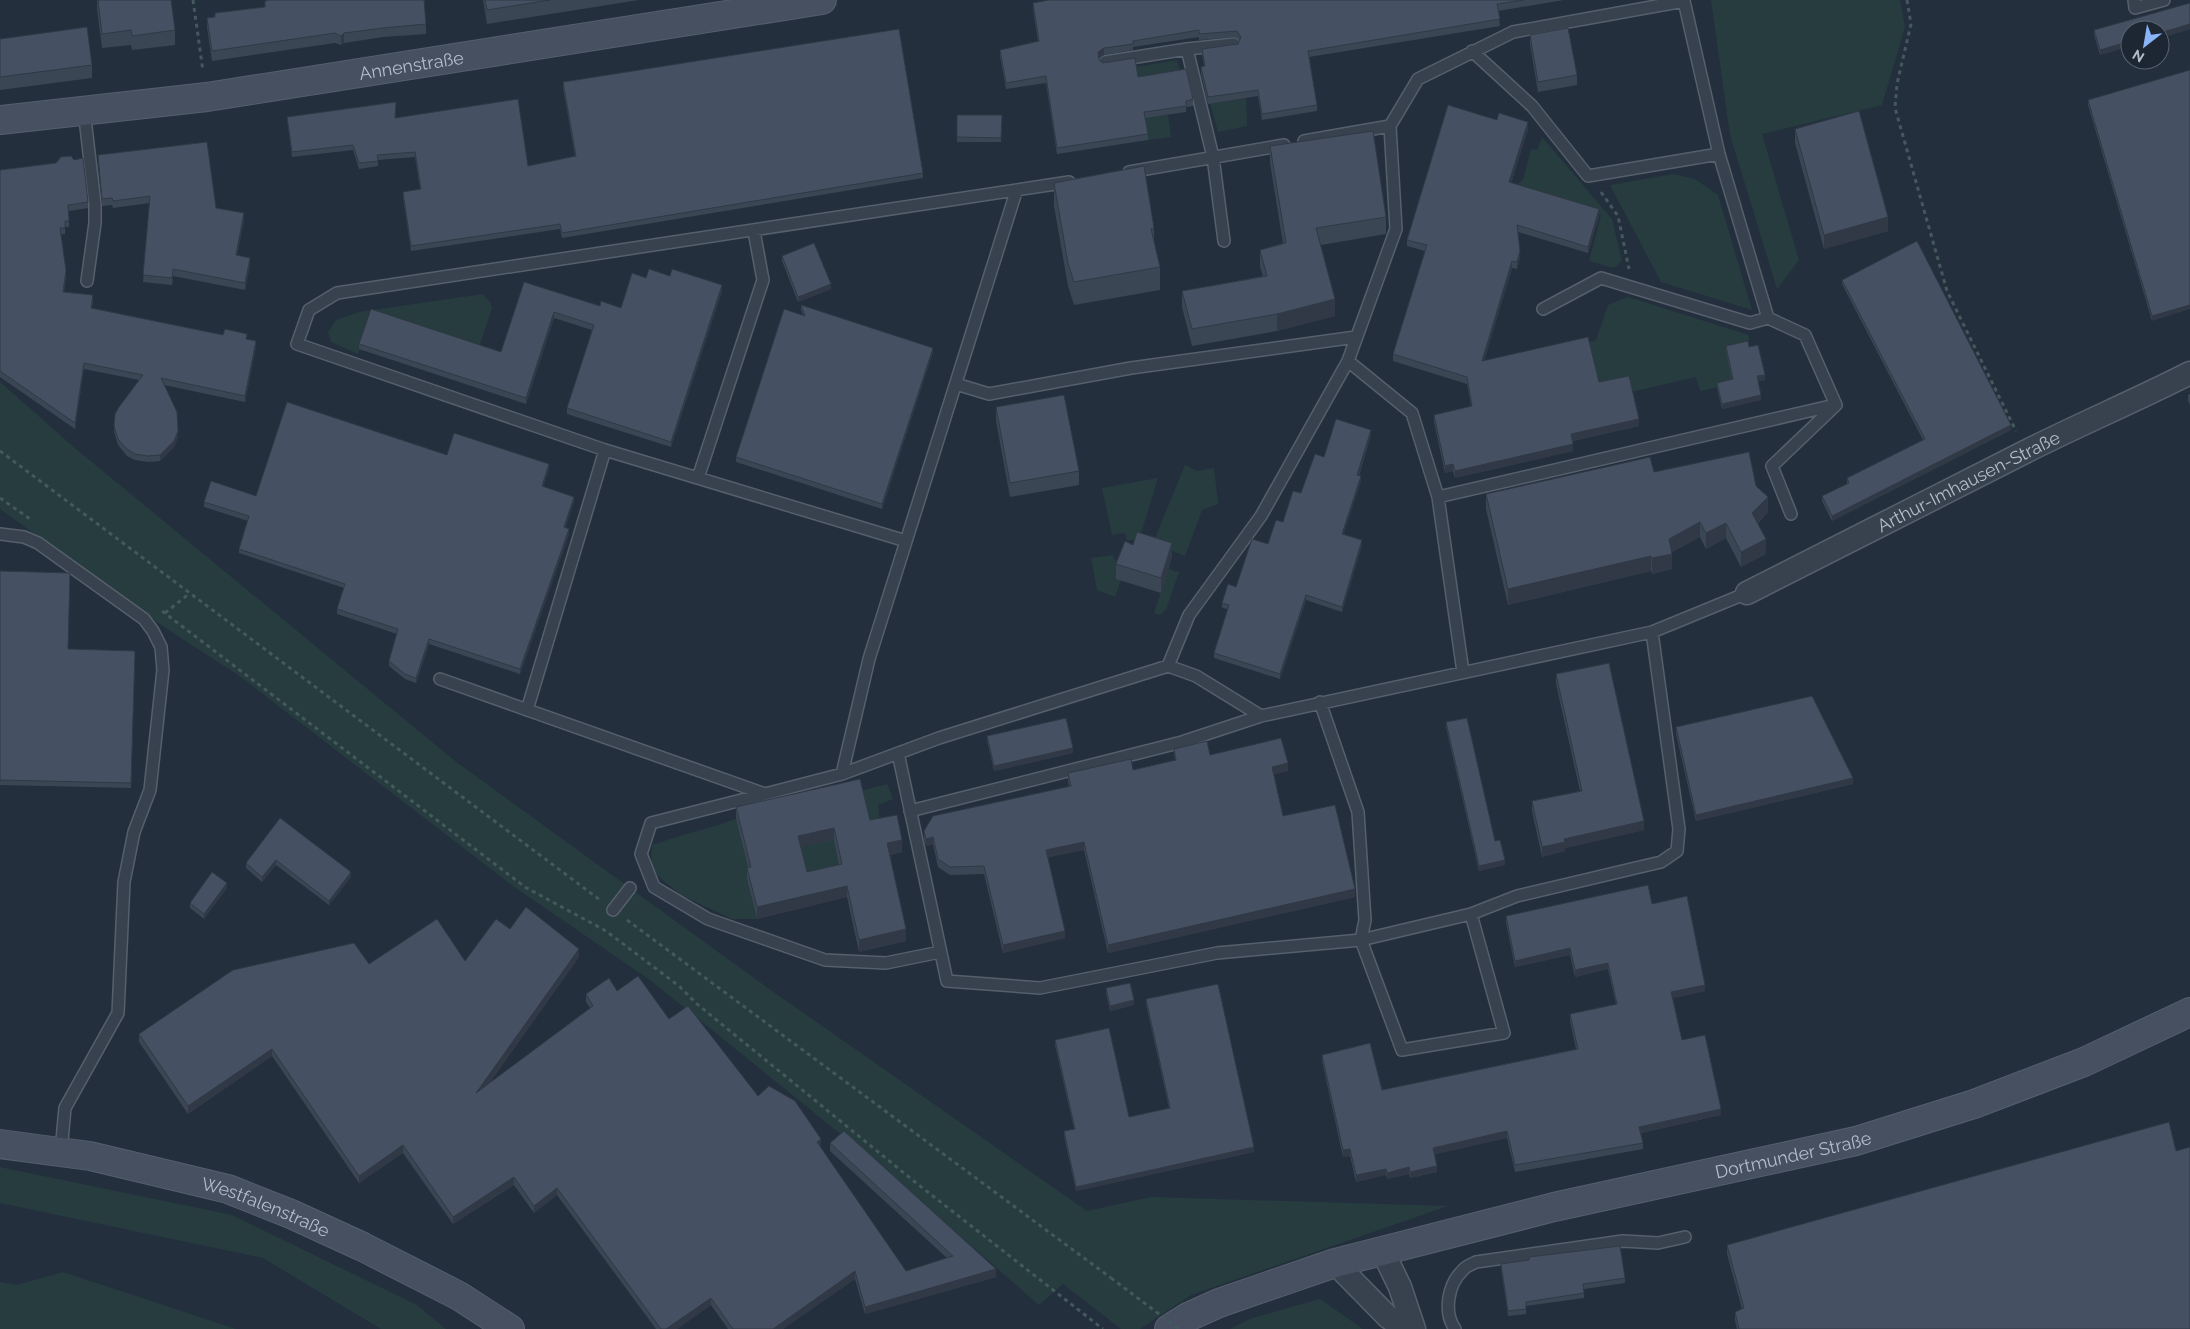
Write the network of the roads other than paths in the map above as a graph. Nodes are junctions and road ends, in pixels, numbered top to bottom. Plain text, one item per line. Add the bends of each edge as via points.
1 (822, 0) edge
2 (2134, 0) edge
3 (2164, 0) edge
4 (1234, 44) edge
5 (1187, 49) junction
6 (1472, 51) junction
7 (1105, 62) edge
8 (84, 110) junction
9 (0, 120) edge
10 (1390, 126) junction
11 (1719, 154) junction
12 (1213, 157) junction
13 (1119, 174) edge
14 (1082, 180) edge
15 (1016, 192) junction
16 (754, 231) junction
17 (1224, 241) dead end
18 (87, 281) dead end
19 (1543, 309) dead end
20 (1768, 318) junction
21 (1356, 337) junction
22 (1348, 361) junction
23 (2190, 373) edge
24 (956, 384) junction
25 (1836, 405) junction
26 (605, 450) junction
27 (698, 478) junction
28 (1438, 497) junction
29 (1791, 514) dead end
30 (0, 534) edge
31 (906, 541) junction
32 (1747, 593) joint
33 (1652, 632) junction
34 (1168, 666) junction
35 (1462, 672) junction
36 (440, 679) dead end
37 (1320, 702) junction
38 (527, 710) junction
39 (1261, 716) junction
40 (898, 753) junction
41 (842, 774) junction
42 (765, 794) junction
43 (910, 811) junction
44 (630, 888) dead end
45 (613, 910) road end
46 (1471, 914) junction
47 (1361, 940) junction
48 (940, 952) junction
49 (2190, 1012) edge
50 (0, 1144) edge
51 (61, 1151) junction
52 (1685, 1237) dead end
53 (1382, 1250) junction
54 (1335, 1263) junction
55 (510, 1329) edge
56 (1169, 1329) edge
57 (1404, 1329) edge
58 (1414, 1329) edge
59 (1455, 1329) edge

1 - 8 street, Annenstraße via 207,96
2 - 3 lane via 2135,8
4 - 5 lane
5 - 7 lane
5 - 12 lane
6 - 10 lane via 1418,79
6 - 11 lane via 1532,106 1588,176
6 - 11 lane via 1513,32 1684,1
8 - 9 street, Annenstraße
8 - 18 lane via 95,204
10 - 12 lane
10 - 21 lane via 1396,229
11 - 20 lane
12 - 13 lane
12 - 17 lane
14 - 15 lane
15 - 16 lane
15 - 24 lane
16 - 26 lane via 337,293 309,310 298,344
16 - 27 lane via 763,280
19 - 20 lane via 1601,278 1750,323
20 - 25 lane via 1805,335
21 - 22 lane
21 - 24 lane via 1131,368 989,394
22 - 28 lane via 1412,413
22 - 34 lane via 1261,516 1189,615
23 - 32 street, Arthur-Imhausen-Straße via 2026,451
24 - 31 lane
25 - 28 lane
25 - 29 lane via 1772,466
26 - 27 lane
26 - 38 lane
27 - 31 lane
28 - 35 lane
30 - 51 lane via 24,537 38,543 144,619 161,647 163,670 150,790 134,832 124,882 118,1013 65,1108
31 - 41 lane via 869,659
32 - 33 lane
33 - 35 lane
33 - 46 lane via 1679,830 1677,851 1661,862 1517,896
34 - 39 lane via 1196,676
34 - 40 lane
35 - 37 lane
36 - 38 lane
37 - 39 lane
37 - 47 lane via 1358,812 1365,920
38 - 42 lane
39 - 43 lane via 1182,742
40 - 41 lane
40 - 43 lane
41 - 42 lane
42 - 48 lane via 651,823 641,854 654,887 708,919 825,960 886,963
43 - 48 lane
44 - 45 lane
46 - 47 lane
46 - 47 lane via 1504,1034 1402,1050
47 - 48 lane via 1217,953 1040,988 947,981
49 - 53 street, Dortmunder Straße via 2084,1062 1974,1104 1856,1141 1581,1201
50 - 51 street, Westfalenstraße
51 - 55 street, Westfalenstraße via 228,1189 363,1247 459,1296
52 - 59 lane via 1658,1243 1623,1241 1476,1262 1458,1275 1450,1294 1449,1315
53 - 54 street, Dortmunder Straße
53 - 58 street via 1400,1287
54 - 56 street, Dortmunder Straße via 1219,1303 1188,1316
54 - 57 street

